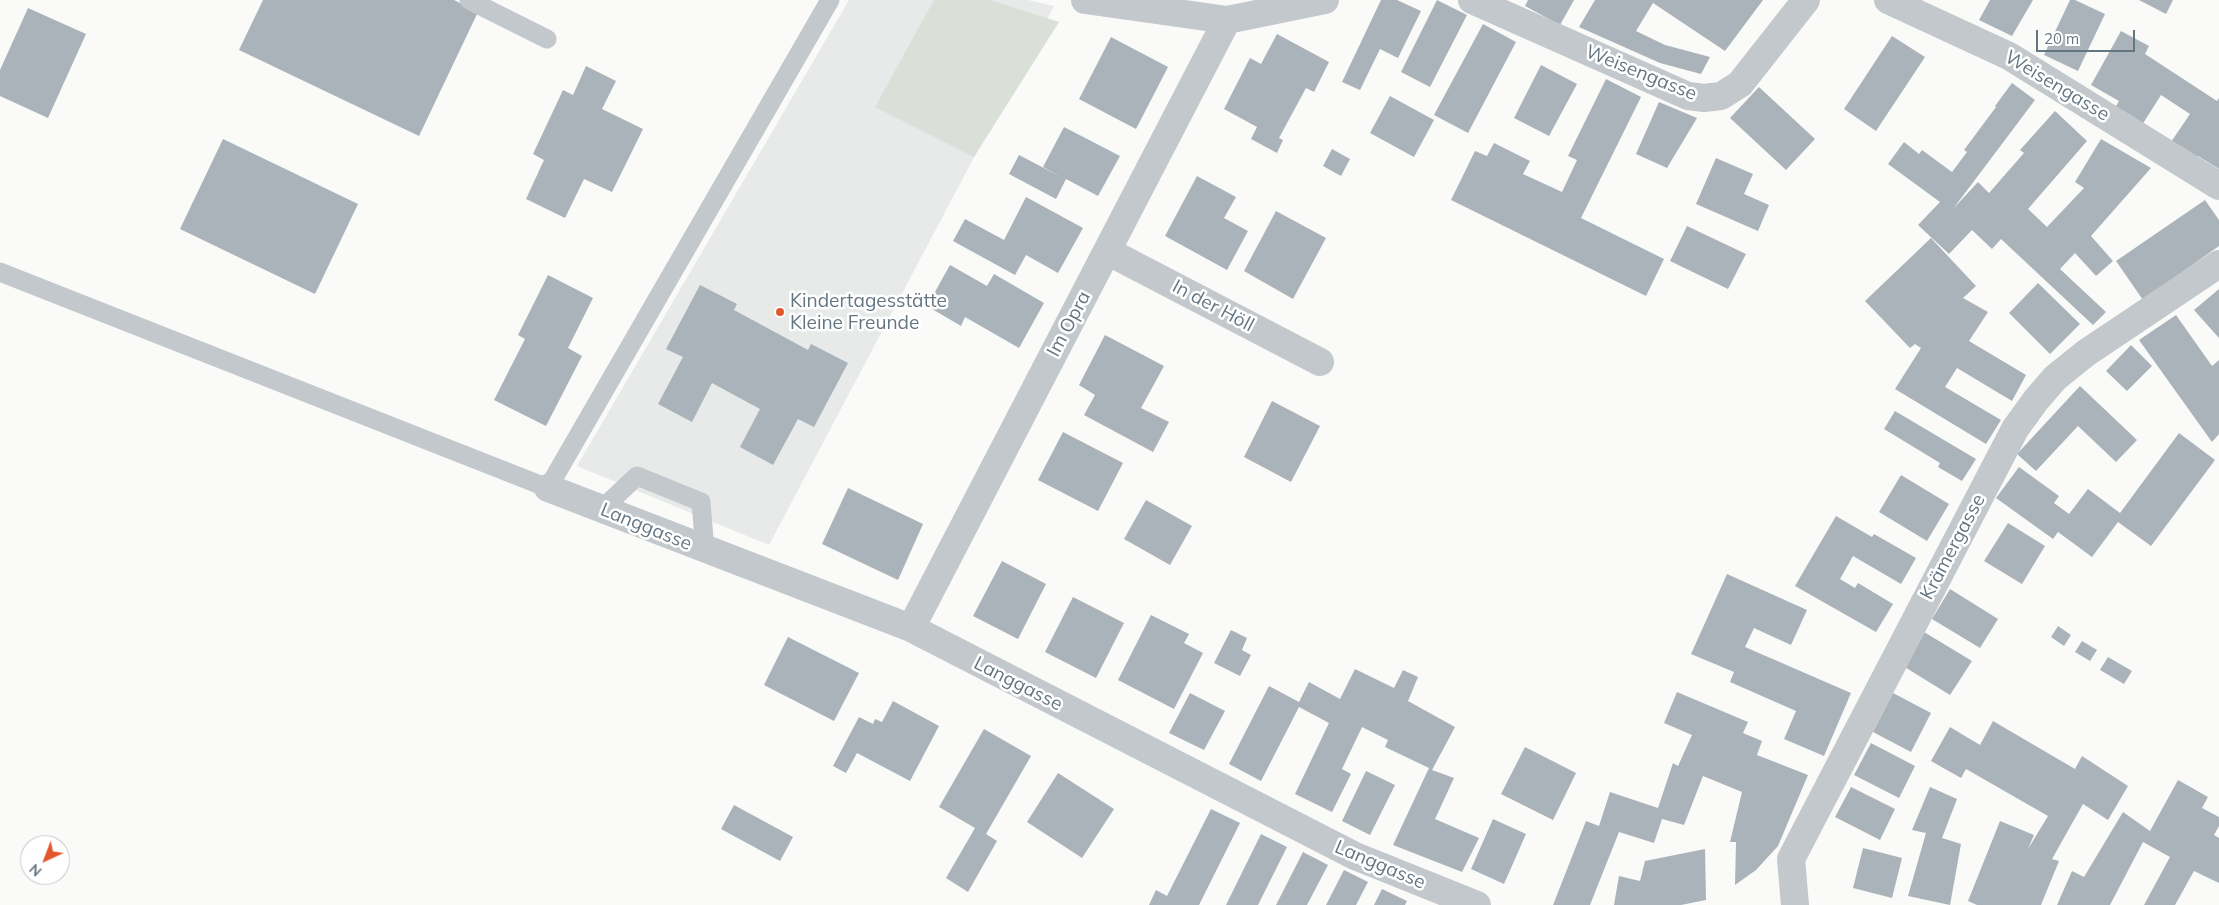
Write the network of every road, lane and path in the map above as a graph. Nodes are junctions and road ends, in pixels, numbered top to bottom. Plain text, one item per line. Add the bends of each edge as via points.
1 (469, 0) edge
2 (830, 0) edge
3 (1085, 0) edge
4 (1325, 0) edge
5 (1472, 0) edge
6 (1806, 0) edge
7 (1888, 0) edge
8 (1227, 20) junction
9 (547, 39) dead end
10 (2219, 186) edge
11 (1107, 251) junction
12 (2219, 264) edge
13 (0, 272) edge
14 (1320, 362) dead end
15 (548, 488) junction
16 (602, 509) junction
17 (705, 550) junction
18 (911, 628) junction
19 (1478, 905) edge
20 (1795, 905) edge

1 - 9 lane
2 - 15 lane
3 - 8 street
4 - 8 street
5 - 6 street, Weisengasse via 1688,96 1704,98 1721,96 1740,84
7 - 10 street, Weisengasse via 2009,56
8 - 11 street, Im Opra
11 - 14 street, In der Höll
11 - 18 street, Im Opra
12 - 20 street, Krämergasse via 2086,353 2055,378 2015,429 1790,859
13 - 15 lane
15 - 16 street, Langgasse
16 - 17 street, Langgasse
16 - 17 lane via 637,476 701,502
17 - 18 street, Langgasse
18 - 19 street, Langgasse via 1355,856

